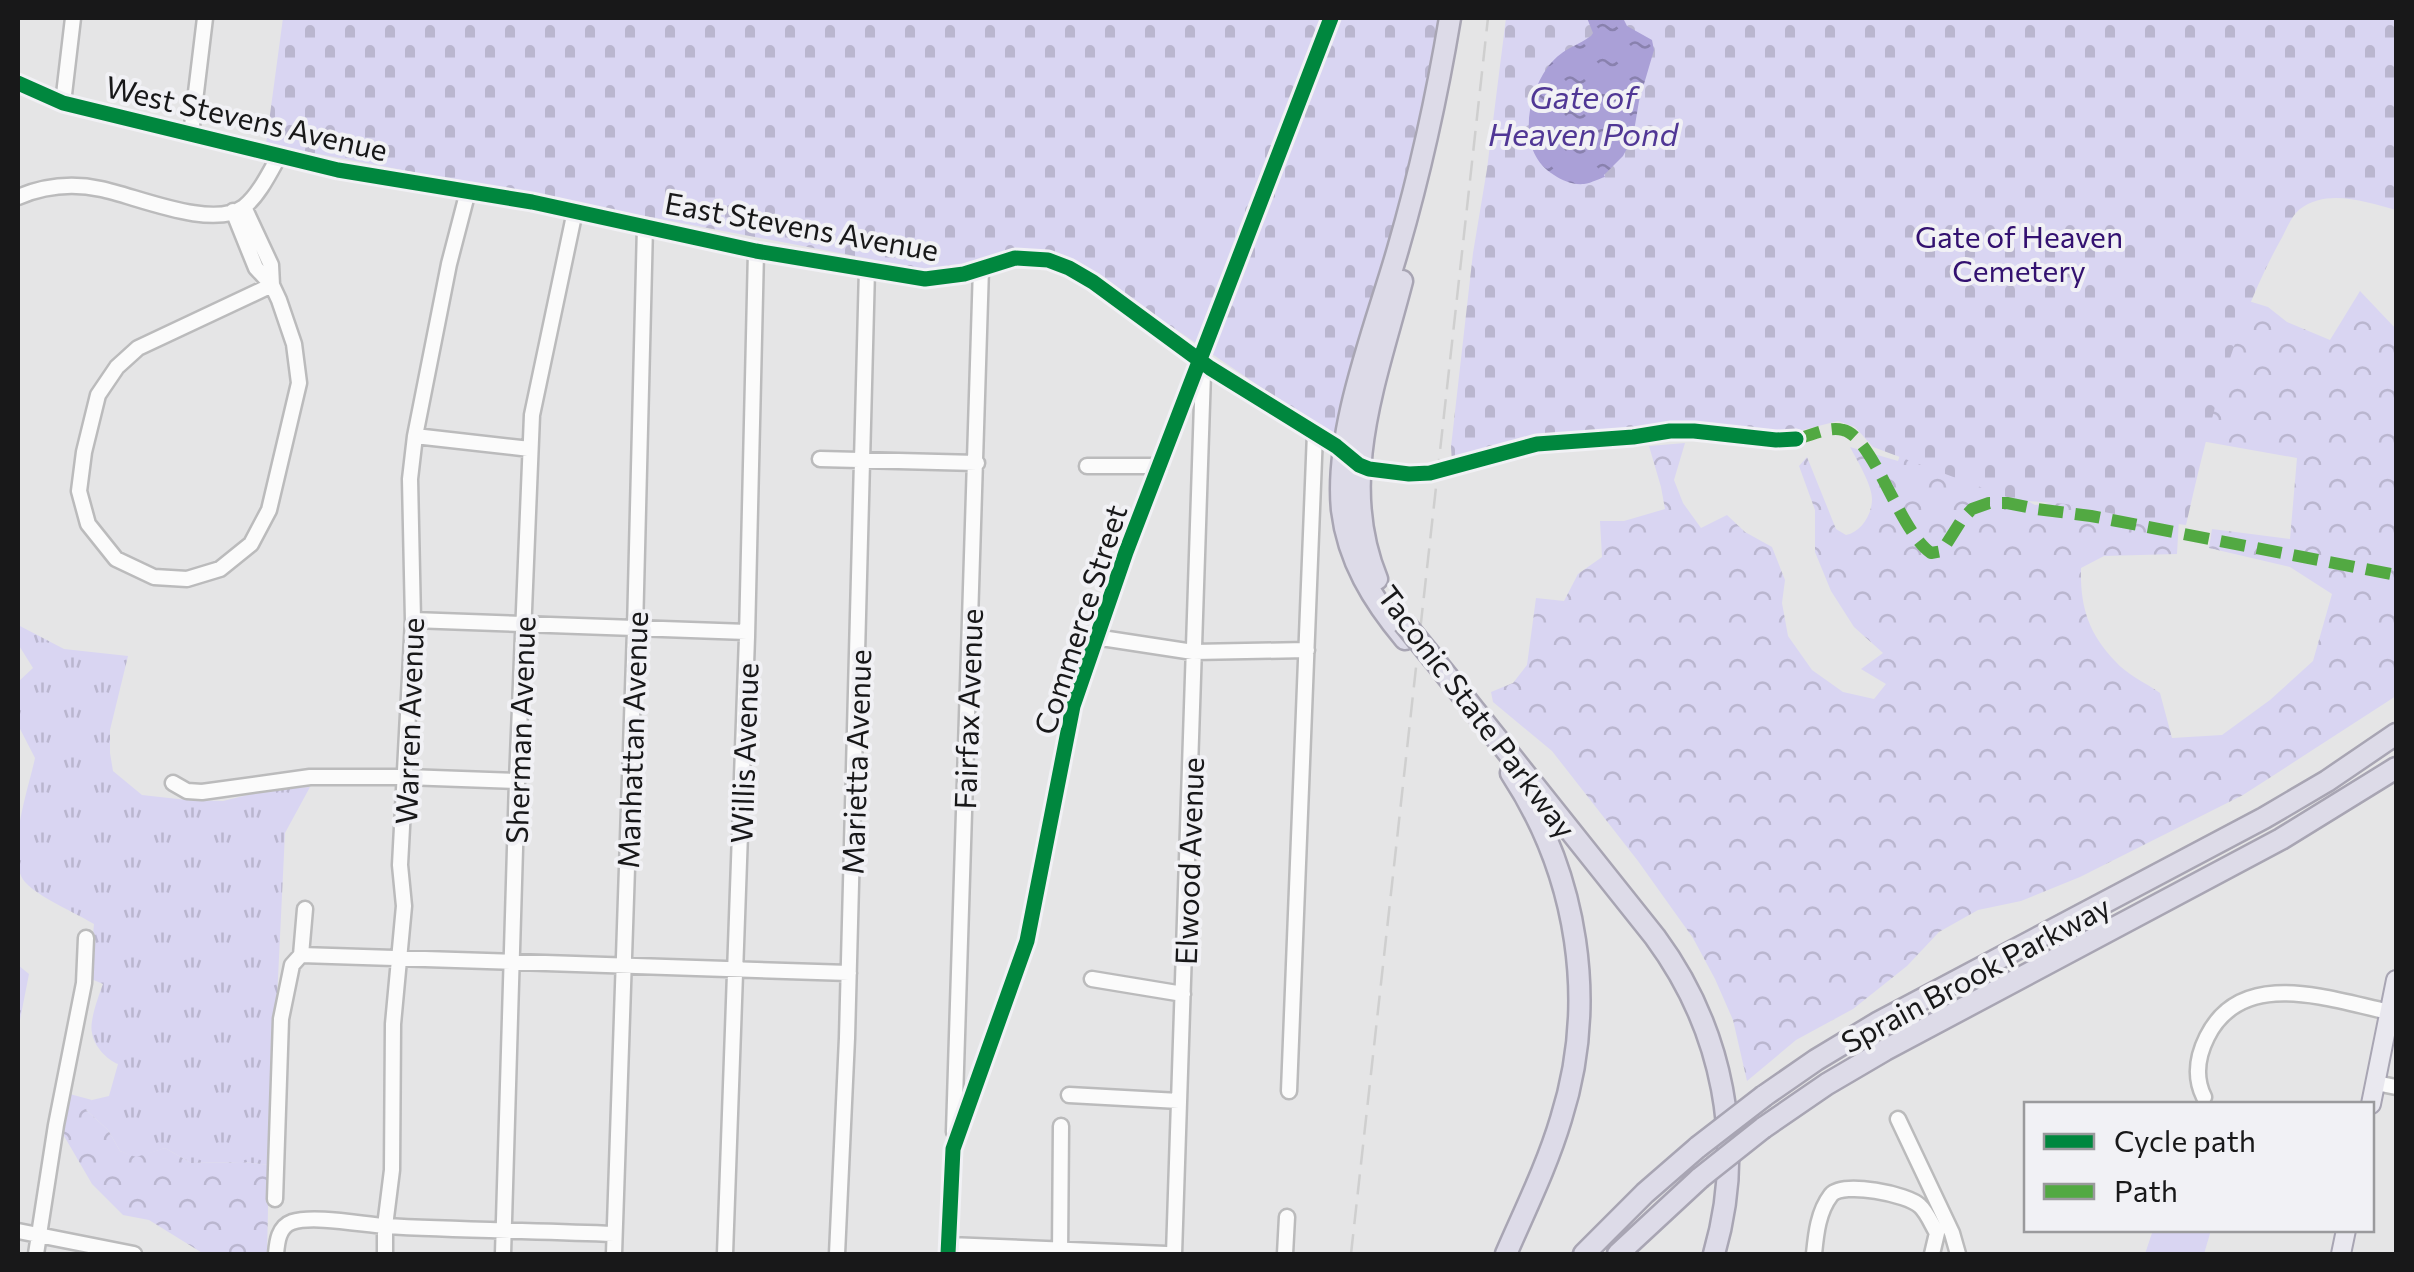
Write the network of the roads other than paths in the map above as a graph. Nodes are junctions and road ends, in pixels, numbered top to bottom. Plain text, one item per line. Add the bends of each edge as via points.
1 (73, 18) edge
2 (205, 18) edge
3 (1331, 18) edge
4 (1450, 18) edge
5 (1462, 18) edge
6 (18, 83) edge
7 (63, 103) junction
8 (191, 134) junction
9 (279, 156) junction
10 (468, 192) junction
11 (18, 196) edge
12 (238, 209) junction
13 (576, 211) junction
14 (645, 226) junction
15 (756, 251) junction
16 (981, 268) junction
17 (867, 269) junction
18 (272, 285) junction
19 (1198, 360) junction
20 (1315, 433) junction
21 (415, 436) junction
22 (1796, 439) dead end
23 (530, 450) junction
24 (1352, 458) junction
25 (820, 459) dead end
26 (863, 461) junction
27 (977, 463) junction
28 (1087, 466) dead end
29 (1160, 466) junction
30 (1199, 467) joint
31 (412, 620) junction
32 (522, 625) junction
33 (635, 630) junction
34 (747, 632) junction
35 (1095, 637) junction
36 (1307, 650) junction
37 (1193, 652) junction
38 (1434, 668) junction
39 (2396, 734) edge
40 (2396, 768) edge
41 (406, 777) junction
42 (517, 781) junction
43 (173, 782) dead end
44 (305, 909) dead end
45 (86, 938) dead end
46 (301, 956) junction
47 (399, 960) junction
48 (511, 962) junction
49 (624, 966) junction
50 (734, 968) junction
51 (849, 973) junction
52 (1092, 979) dead end
53 (2396, 980) edge
54 (1184, 994) junction
55 (2390, 1012) junction
56 (2376, 1083) junction
57 (2396, 1087) edge
58 (1288, 1091) dead end
59 (1069, 1095) dead end
60 (2204, 1096) dead end
61 (1179, 1101) junction
62 (2371, 1102) edge
63 (1898, 1119) dead end
64 (1061, 1126) dead end
65 (954, 1149) junction
66 (274, 1199) dead end
67 (1287, 1217) dead end
68 (385, 1226) junction
69 (504, 1229) junction
70 (18, 1231) edge
71 (614, 1234) junction
72 (40, 1235) junction
73 (949, 1250) edge
74 (1060, 1252) edge
75 (36, 1254) edge
76 (134, 1254) edge
77 (276, 1254) edge
78 (385, 1254) edge
79 (503, 1254) edge
80 (614, 1254) edge
81 (725, 1254) edge
82 (837, 1254) edge
83 (1166, 1254) edge
84 (1174, 1254) edge
85 (1284, 1254) edge
86 (1506, 1254) edge
87 (1584, 1254) edge
88 (1618, 1254) edge
89 (1714, 1254) edge
90 (1814, 1254) edge
91 (1932, 1254) edge
92 (1958, 1254) edge

1 - 7 street
2 - 8 street
3 - 19 street, Commerce Street
4 - 24 highway, Taconic State Parkway via 1417,180 1353,404
5 - 24 highway, Taconic State Parkway via 1436,151
6 - 7 street, West Stevens Avenue
7 - 8 street, West Stevens Avenue
8 - 9 street, West Stevens Avenue
9 - 10 street, West Stevens Avenue
9 - 12 street
10 - 13 street, East Stevens Avenue
10 - 21 street, Warren Avenue
11 - 12 street via 74,186 186,212
12 - 18 street via 256,268
13 - 14 street, East Stevens Avenue
13 - 23 street, Sherman Avenue
14 - 15 street, East Stevens Avenue
14 - 33 street, Manhattan Avenue
15 - 17 street, East Stevens Avenue
15 - 34 street, Willis Avenue
16 - 17 street, East Stevens Avenue via 926,279
16 - 19 street, East Stevens Avenue via 1015,258 1070,268
16 - 27 street, Fairfax Avenue
17 - 26 street, Marietta Avenue
18 - 18 street via 294,344 299,383 269,510 251,544 220,569 187,579 154,576 116,559 88,524 79,491 98,395 138,348
19 - 20 street, East Stevens Avenue
19 - 29 street, Commerce Street
19 - 30 street, Commerce Street
20 - 24 street, East Stevens Avenue
20 - 36 street
21 - 23 street
21 - 31 street, Warren Avenue
22 - 24 street via 1670,431 1537,444 1416,474 1368,469
23 - 32 street, Sherman Avenue
24 - 38 highway, Taconic State Parkway, bridge via 1367,551 1404,631
25 - 26 street
26 - 27 street
26 - 51 street, Marietta Avenue
27 - 65 street, Fairfax Avenue
28 - 29 street
29 - 35 street, Commerce Street
30 - 37 street, Elwood Avenue
31 - 32 street
31 - 41 street, Warren Avenue
32 - 33 street
32 - 42 street, Sherman Avenue
33 - 34 street
33 - 49 street, Manhattan Avenue
34 - 50 street, Willis Avenue
35 - 37 street
35 - 65 street, Commerce Street via 1073,706 1027,941
36 - 37 street
36 - 58 street
37 - 54 street, Elwood Avenue
38 - 86 highway, Taconic State Parkway via 1529,802 1558,866 1577,952 1579,1020 1570,1088
38 - 89 highway, Taconic State Parkway via 1655,937 1692,997 1713,1047 1727,1118 1727,1190
39 - 87 highway, Sprain Brook Parkway, bridge via 2296,800 1816,1060 1698,1147
40 - 88 highway, Sprain Brook Parkway, bridge via 2281,839 1870,1058 1762,1128
41 - 42 street
41 - 43 street via 310,777 202,792
41 - 47 street, Warren Avenue
42 - 48 street, Sherman Avenue
44 - 46 street
45 - 72 street
46 - 47 street
46 - 66 street via 292,964 281,1019
47 - 48 street
47 - 68 street, Warren Avenue
48 - 49 street
48 - 69 street, Sherman Avenue
49 - 50 street
49 - 71 street, Manhattan Avenue
50 - 51 street
50 - 81 street, Willis Avenue
51 - 82 street, Marietta Avenue
52 - 54 street
53 - 55 main road
54 - 61 street, Elwood Avenue
55 - 56 main road
55 - 60 street via 2280,992 2247,999 2220,1018 2204,1043 2197,1070
56 - 57 street
56 - 62 main road
59 - 61 street
61 - 84 street, Elwood Avenue
63 - 92 street
64 - 74 street
65 - 73 street, Commerce Street
67 - 85 street
68 - 69 street
68 - 77 street via 293,1222 278,1237
68 - 78 street, Warren Avenue
69 - 71 street
69 - 79 street, Sherman Avenue
70 - 72 street
71 - 80 street, Manhattan Avenue
72 - 75 street
72 - 76 street
73 - 74 street
74 - 83 street
90 - 91 street via 1818,1223 1832,1194 1866,1188 1921,1206 1937,1233

